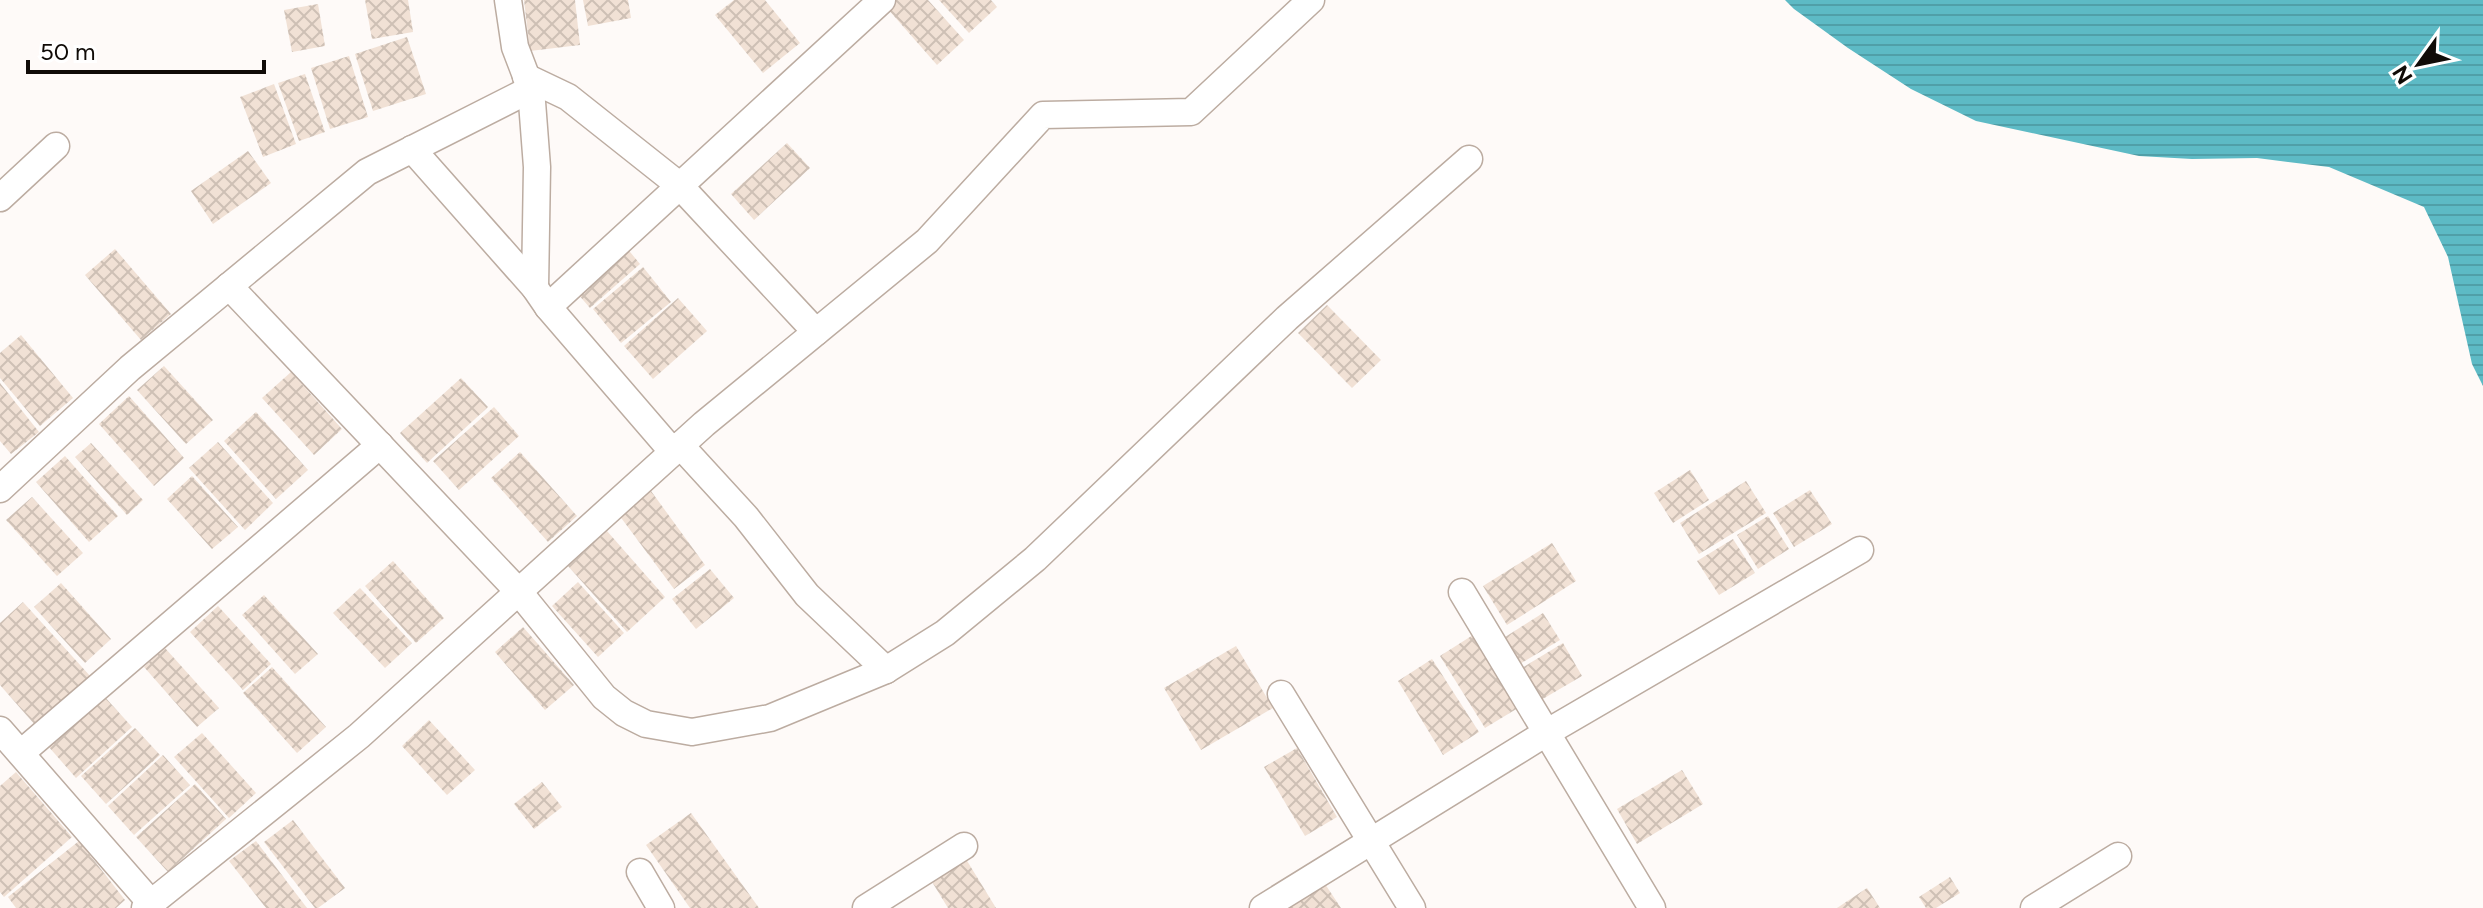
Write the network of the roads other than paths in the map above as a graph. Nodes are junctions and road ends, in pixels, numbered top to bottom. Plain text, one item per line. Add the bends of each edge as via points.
1 (508, 0) edge
2 (882, 0) edge
3 (1311, 0) edge
4 (528, 83) junction
5 (56, 146) dead end
6 (412, 149) junction
7 (1469, 159) dead end
8 (679, 185) junction
9 (0, 198) edge
10 (229, 286) junction
11 (541, 297) junction
12 (816, 332) junction
13 (380, 445) junction
14 (677, 448) junction
15 (0, 489) edge
16 (1860, 550) dead end
17 (519, 592) junction
18 (1462, 592) dead end
19 (886, 670) junction
20 (1281, 694) dead end
21 (0, 730) edge
22 (1546, 733) junction
23 (21, 753) junction
24 (1371, 841) junction
25 (964, 846) dead end
26 (2118, 856) dead end
27 (640, 872) dead end
28 (148, 905) edge
29 (661, 908) edge
30 (866, 908) edge
31 (1263, 908) edge
32 (1412, 908) edge
33 (1652, 908) edge
34 (2034, 908) edge

1 - 4 street via 515,47
2 - 8 street
3 - 12 street via 1191,112 1043,115 927,241
4 - 6 street
4 - 8 street via 568,97
4 - 11 street
5 - 9 street
6 - 10 street via 367,172
6 - 11 street
7 - 19 street via 1287,318 1035,559 945,633
8 - 11 street
8 - 12 street
10 - 13 street
10 - 15 street via 130,368
11 - 14 street
12 - 14 street
13 - 17 street
13 - 23 street
14 - 17 street
14 - 19 street via 746,517 807,595
16 - 22 street
17 - 19 street via 604,697 646,724 692,732 770,718
17 - 28 street via 359,736
18 - 22 street
20 - 24 street
21 - 23 street
22 - 24 street
22 - 33 street
23 - 28 street
24 - 31 street
24 - 32 street
25 - 30 street
26 - 34 street
27 - 29 street

